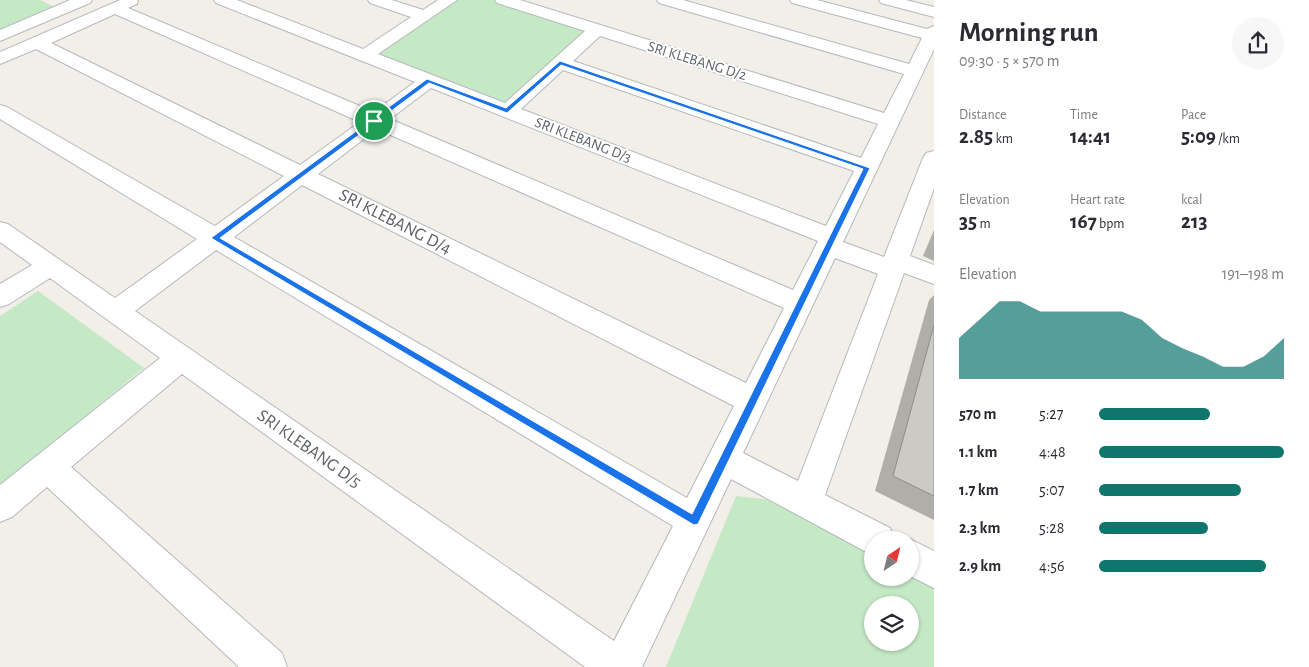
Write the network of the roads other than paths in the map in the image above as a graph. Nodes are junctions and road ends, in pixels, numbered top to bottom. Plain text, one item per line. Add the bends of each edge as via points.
1 (40, 0) edge
2 (84, 0) edge
3 (222, 0) edge
4 (376, 0) edge
5 (449, 0) edge
6 (504, 0) edge
7 (664, 0) edge
8 (798, 0) edge
9 (848, 0) edge
10 (887, 0) edge
11 (123, 4) edge
12 (535, 4) edge
13 (61, 10) junction
14 (424, 16) junction
15 (934, 25) edge
16 (597, 30) junction
17 (0, 36) edge
18 (37, 43) junction
19 (364, 56) junction
20 (0, 59) edge
21 (560, 63) junction
22 (914, 71) junction
23 (429, 81) junction
24 (0, 111) edge
25 (507, 111) junction
26 (374, 121) junction
27 (890, 121) junction
28 (934, 158) edge
29 (867, 168) junction
30 (301, 175) junction
31 (0, 230) edge
32 (215, 238) junction
33 (831, 242) junction
34 (894, 265) junction
35 (50, 266) junction
36 (934, 275) edge
37 (0, 297) edge
38 (800, 304) junction
39 (115, 312) junction
40 (181, 358) junction
41 (752, 401) junction
42 (724, 459) junction
43 (48, 467) junction
44 (806, 502) junction
45 (0, 506) edge
46 (694, 520) junction
47 (864, 533) edge
48 (919, 562) edge
49 (934, 570) edge
50 (268, 667) edge
51 (618, 667) edge
52 (622, 667) edge

1 - 13 street
2 - 13 street
3 - 19 street, SRI KLEBANG D/3
4 - 14 street
5 - 14 street
6 - 12 street, SRI KLEBANG D/2
7 - 22 street
8 - 15 street
9 - 15 street
10 - 15 street
11 - 18 street
11 - 26 street
12 - 16 street, SRI KLEBANG D/2
13 - 17 street
14 - 19 street
15 - 22 street
16 - 21 street
16 - 27 street, SRI KLEBANG D/2
18 - 20 street
18 - 30 street, SRI KLEBANG D/4
19 - 23 street, SRI KLEBANG D/3
21 - 25 street
21 - 29 street
22 - 27 street
23 - 25 street, SRI KLEBANG D/3
23 - 26 street
24 - 32 street
25 - 33 street, SRI KLEBANG D/3
26 - 30 street
26 - 38 street
27 - 29 street
28 - 34 street
29 - 33 street
30 - 32 street
30 - 41 street, SRI KLEBANG D/4
31 - 35 street, SRI KLEBANG D/5
32 - 39 street
32 - 46 street
33 - 34 street, SRI KLEBANG D/3
33 - 38 street
34 - 36 street, SRI KLEBANG D/3
34 - 44 street
35 - 37 street
35 - 39 street, SRI KLEBANG D/5
38 - 41 street
39 - 40 street, SRI KLEBANG D/5
40 - 43 street
40 - 51 street, SRI KLEBANG D/5
41 - 42 street
42 - 44 street
42 - 46 street
43 - 45 street
43 - 50 street
44 - 47 street
46 - 52 street
48 - 49 street

